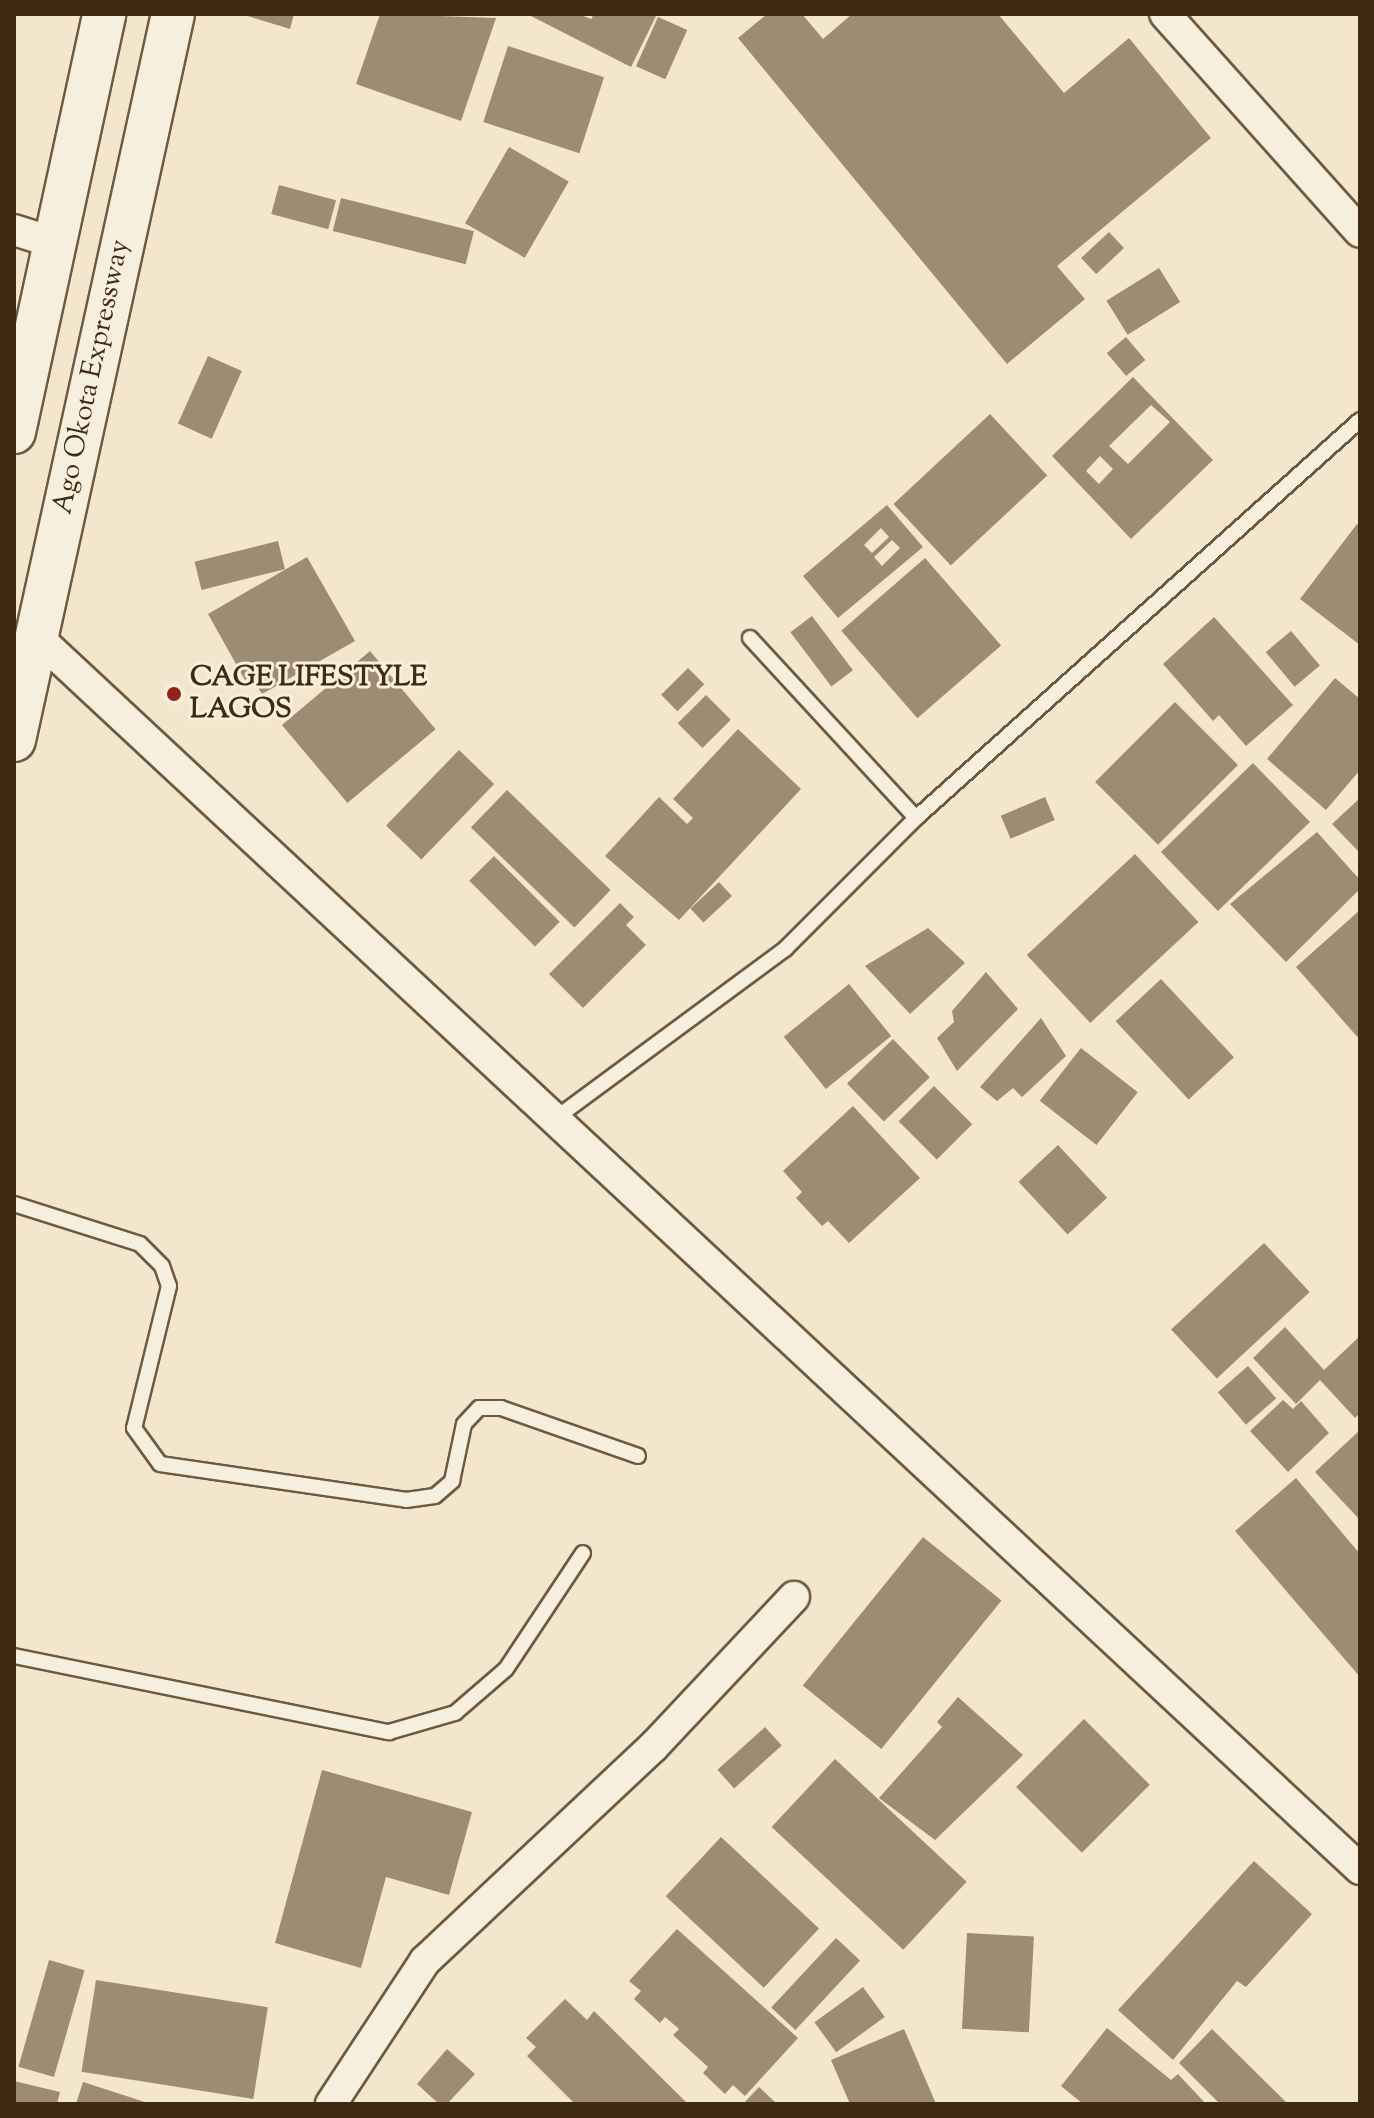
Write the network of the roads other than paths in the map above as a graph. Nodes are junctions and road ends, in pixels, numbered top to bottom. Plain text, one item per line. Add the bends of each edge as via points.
1 (104, 14) edge
2 (173, 14) edge
3 (1165, 14) edge
4 (14, 230) edge
5 (1360, 232) edge
6 (55, 243) junction
7 (1360, 420) edge
8 (14, 432) edge
9 (37, 637) junction
10 (750, 638) dead end
11 (14, 740) edge
12 (916, 818) junction
13 (556, 1118) junction
14 (14, 1204) edge
15 (638, 1456) dead end
16 (583, 1553) dead end
17 (794, 1597) dead end
18 (14, 1656) edge
19 (1360, 1869) edge
20 (331, 2104) edge

1 - 6 main road
2 - 9 main road, Ago Okota Expressway
3 - 5 street
4 - 6 street
6 - 8 main road
7 - 12 lane
9 - 11 main road, Ago Okota Expressway
9 - 13 street
10 - 12 lane
12 - 13 lane via 785,949
13 - 19 street
14 - 15 lane via 140,1244 162,1266 169,1286 134,1428 160,1464 406,1500 435,1496 452,1481 464,1424 479,1408 501,1408
16 - 18 lane via 506,1669 455,1713 389,1732
17 - 20 street via 653,1747 425,1961

